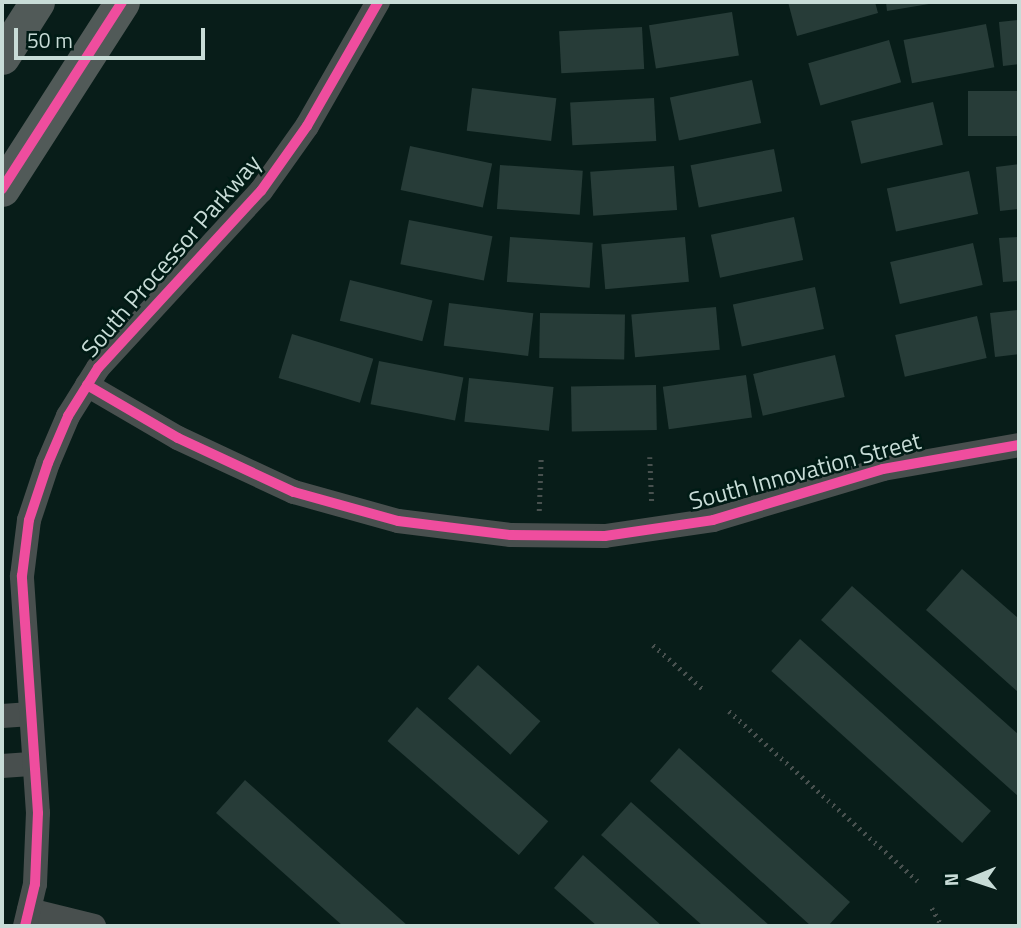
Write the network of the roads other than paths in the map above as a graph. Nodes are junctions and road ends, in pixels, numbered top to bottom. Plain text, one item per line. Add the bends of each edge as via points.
1 (37, 2) edge
2 (122, 2) edge
3 (377, 2) edge
4 (2, 57) edge
5 (2, 189) edge
6 (87, 385) junction
7 (1019, 445) edge
8 (31, 714) junction
9 (2, 716) edge
10 (34, 764) junction
11 (2, 766) edge
12 (27, 918) edge
13 (94, 926) edge

1 - 4 main road
2 - 5 main road
3 - 6 street, South Processor Parkway via 324,98 261,191
6 - 7 street, South Innovation Street via 178,439 293,492 398,521 511,535 604,536 713,520 883,469
6 - 8 street, South Processor Parkway via 68,416 29,520 22,576
8 - 9 street
8 - 10 street, South Processor Parkway
10 - 11 street
10 - 12 street, South Processor Parkway via 38,856
12 - 13 street

